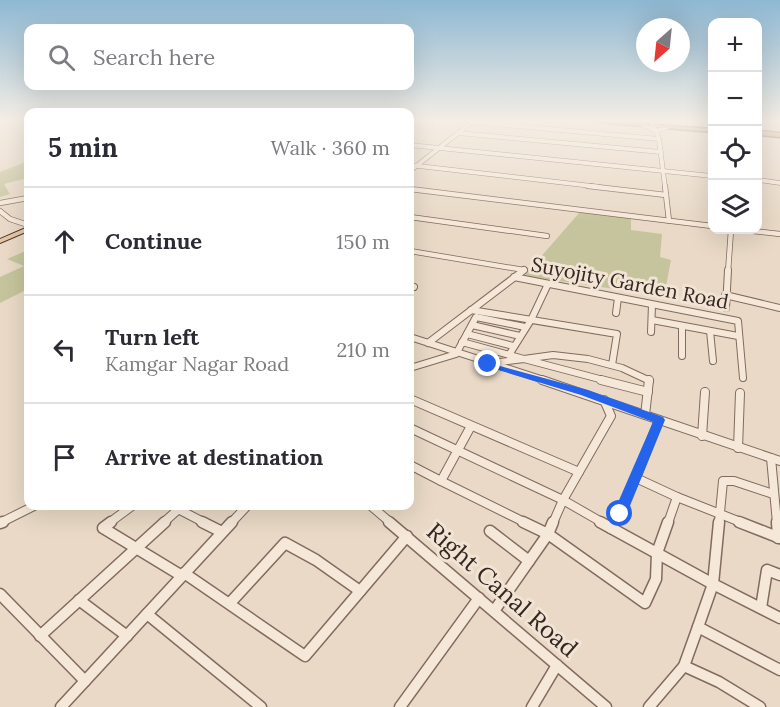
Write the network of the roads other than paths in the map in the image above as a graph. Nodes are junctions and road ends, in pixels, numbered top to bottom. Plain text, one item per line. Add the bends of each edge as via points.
1 (430, 155) edge
2 (507, 155) edge
3 (661, 155) edge
4 (416, 166) joint
5 (662, 171) junction
6 (708, 176) edge
7 (762, 181) edge
8 (780, 183) edge
9 (414, 189) edge
10 (666, 195) junction
11 (24, 199) edge
12 (0, 204) edge
13 (0, 211) edge
14 (414, 218) edge
15 (10, 219) junction
16 (669, 220) junction
17 (0, 222) edge
18 (708, 225) edge
19 (24, 226) edge
20 (24, 229) edge
21 (762, 232) edge
22 (731, 234) edge
23 (780, 234) edge
24 (547, 236) dead end
25 (0, 239) edge
26 (414, 252) edge
27 (514, 277) junction
28 (548, 284) junction
29 (725, 295) junction
30 (618, 298) junction
31 (652, 305) junction
32 (780, 308) edge
33 (471, 310) junction
34 (616, 313) dead end
35 (727, 319) junction
36 (652, 320) junction
37 (527, 323) junction
38 (472, 325) junction
39 (682, 326) junction
40 (710, 331) junction
41 (651, 332) dead end
42 (467, 334) junction
43 (520, 336) junction
44 (738, 336) junction
45 (414, 338) edge
46 (462, 342) junction
47 (428, 343) junction
48 (513, 346) junction
49 (456, 354) junction
50 (509, 355) junction
51 (682, 356) dead end
52 (524, 360) junction
53 (713, 361) dead end
54 (488, 364) junction
55 (612, 365) junction
56 (414, 367) edge
57 (743, 378) dead end
58 (648, 392) junction
59 (705, 392) dead end
60 (740, 393) dead end
61 (604, 400) junction
62 (414, 401) edge
63 (645, 415) junction
64 (659, 420) junction
65 (471, 426) junction
66 (414, 430) edge
67 (702, 436) junction
68 (738, 448) junction
69 (457, 451) junction
70 (776, 459) edge
71 (414, 467) edge
72 (579, 472) junction
73 (635, 477) junction
74 (441, 481) junction
75 (773, 494) junction
76 (677, 497) junction
77 (563, 500) junction
78 (26, 510) edge
79 (127, 510) edge
80 (177, 510) edge
81 (185, 510) edge
82 (243, 510) edge
83 (376, 510) edge
84 (718, 516) junction
85 (0, 523) edge
86 (611, 528) junction
87 (490, 531) dead end
88 (222, 532) junction
89 (548, 534) junction
90 (406, 536) junction
91 (779, 538) edge
92 (136, 548) junction
93 (657, 553) junction
94 (529, 561) junction
95 (183, 575) junction
96 (780, 575) edge
97 (713, 584) junction
98 (360, 591) junction
99 (0, 594) edge
100 (479, 598) junction
101 (79, 600) junction
102 (230, 603) junction
103 (760, 608) junction
104 (494, 611) junction
105 (147, 614) junction
106 (780, 618) edge
107 (698, 627) junction
108 (40, 636) junction
109 (127, 636) junction
110 (557, 665) junction
111 (684, 666) junction
112 (780, 669) edge
113 (85, 681) junction
114 (61, 707) edge
115 (261, 707) edge
116 (400, 707) edge
117 (531, 707) edge
118 (606, 707) edge
119 (649, 707) edge
120 (760, 707) edge

1 - 4 street
2 - 5 street
3 - 5 street
4 - 10 street
5 - 6 street
5 - 10 street
7 - 8 street
9 - 16 street
10 - 16 street
11 - 12 street
13 - 15 street
14 - 24 street
15 - 17 street
15 - 19 street
16 - 18 street
20 - 25 main road
21 - 23 street
22 - 29 street
26 - 27 street, Suyojity Garden Road via 524,270
27 - 28 street, Suyojity Garden Road
27 - 33 street
28 - 30 street, Suyojity Garden Road
28 - 37 street
29 - 32 street
29 - 35 street
30 - 31 street, Suyojity Garden Road
30 - 34 street
31 - 35 street, Suyojity Garden Road
31 - 36 street
33 - 37 street
33 - 47 street
35 - 44 street, Suyojity Garden Road via 738,321
36 - 39 street
36 - 41 street
37 - 38 street via 476,317
37 - 43 street
37 - 55 street via 617,334
38 - 42 street
38 - 43 street
39 - 40 street
39 - 51 street
40 - 44 street
40 - 53 street
42 - 46 street
42 - 48 street
43 - 48 street
44 - 57 street, Suyojity Garden Road
45 - 47 street
46 - 49 street
46 - 50 street
47 - 49 street
48 - 50 street
49 - 54 street
49 - 56 street
50 - 52 street
52 - 54 street
52 - 55 street via 532,356 563,356
52 - 58 street
54 - 61 street
55 - 58 street via 650,381
58 - 63 street
59 - 67 street
60 - 68 street
61 - 63 street
61 - 72 street via 611,416
62 - 65 street
63 - 64 street
64 - 67 street
64 - 73 street
65 - 69 street
65 - 72 street
66 - 69 street
67 - 68 street
68 - 70 street
69 - 74 street
69 - 77 street
70 - 75 street
71 - 74 street
72 - 77 street
73 - 76 street
73 - 86 street
74 - 89 street
75 - 84 street via 726,479
75 - 91 street
76 - 84 street
76 - 93 street
77 - 86 street
77 - 89 street
78 - 85 street
79 - 92 street via 103,528
80 - 92 street
81 - 88 street
82 - 88 street
83 - 90 street, Right Canal Road
84 - 91 street
84 - 97 street
86 - 93 street
87 - 94 street
88 - 95 street
89 - 93 street via 645,603 656,579
89 - 94 street
90 - 98 street
90 - 100 street, Right Canal Road
92 - 95 street
92 - 101 street
93 - 97 street
94 - 104 street
95 - 102 street
95 - 105 street
96 - 103 street via 767,570
97 - 103 street
97 - 107 street
98 - 102 street via 285,543
98 - 102 street via 305,656
99 - 108 street
100 - 104 street, Right Canal Road
100 - 116 street
101 - 108 street
101 - 109 street
103 - 106 street
104 - 110 street, Right Canal Road
105 - 109 street
105 - 115 street
107 - 111 street
107 - 112 street
108 - 113 street
109 - 113 street
110 - 117 street
110 - 118 street, Right Canal Road
111 - 119 street
111 - 120 street
113 - 114 street

